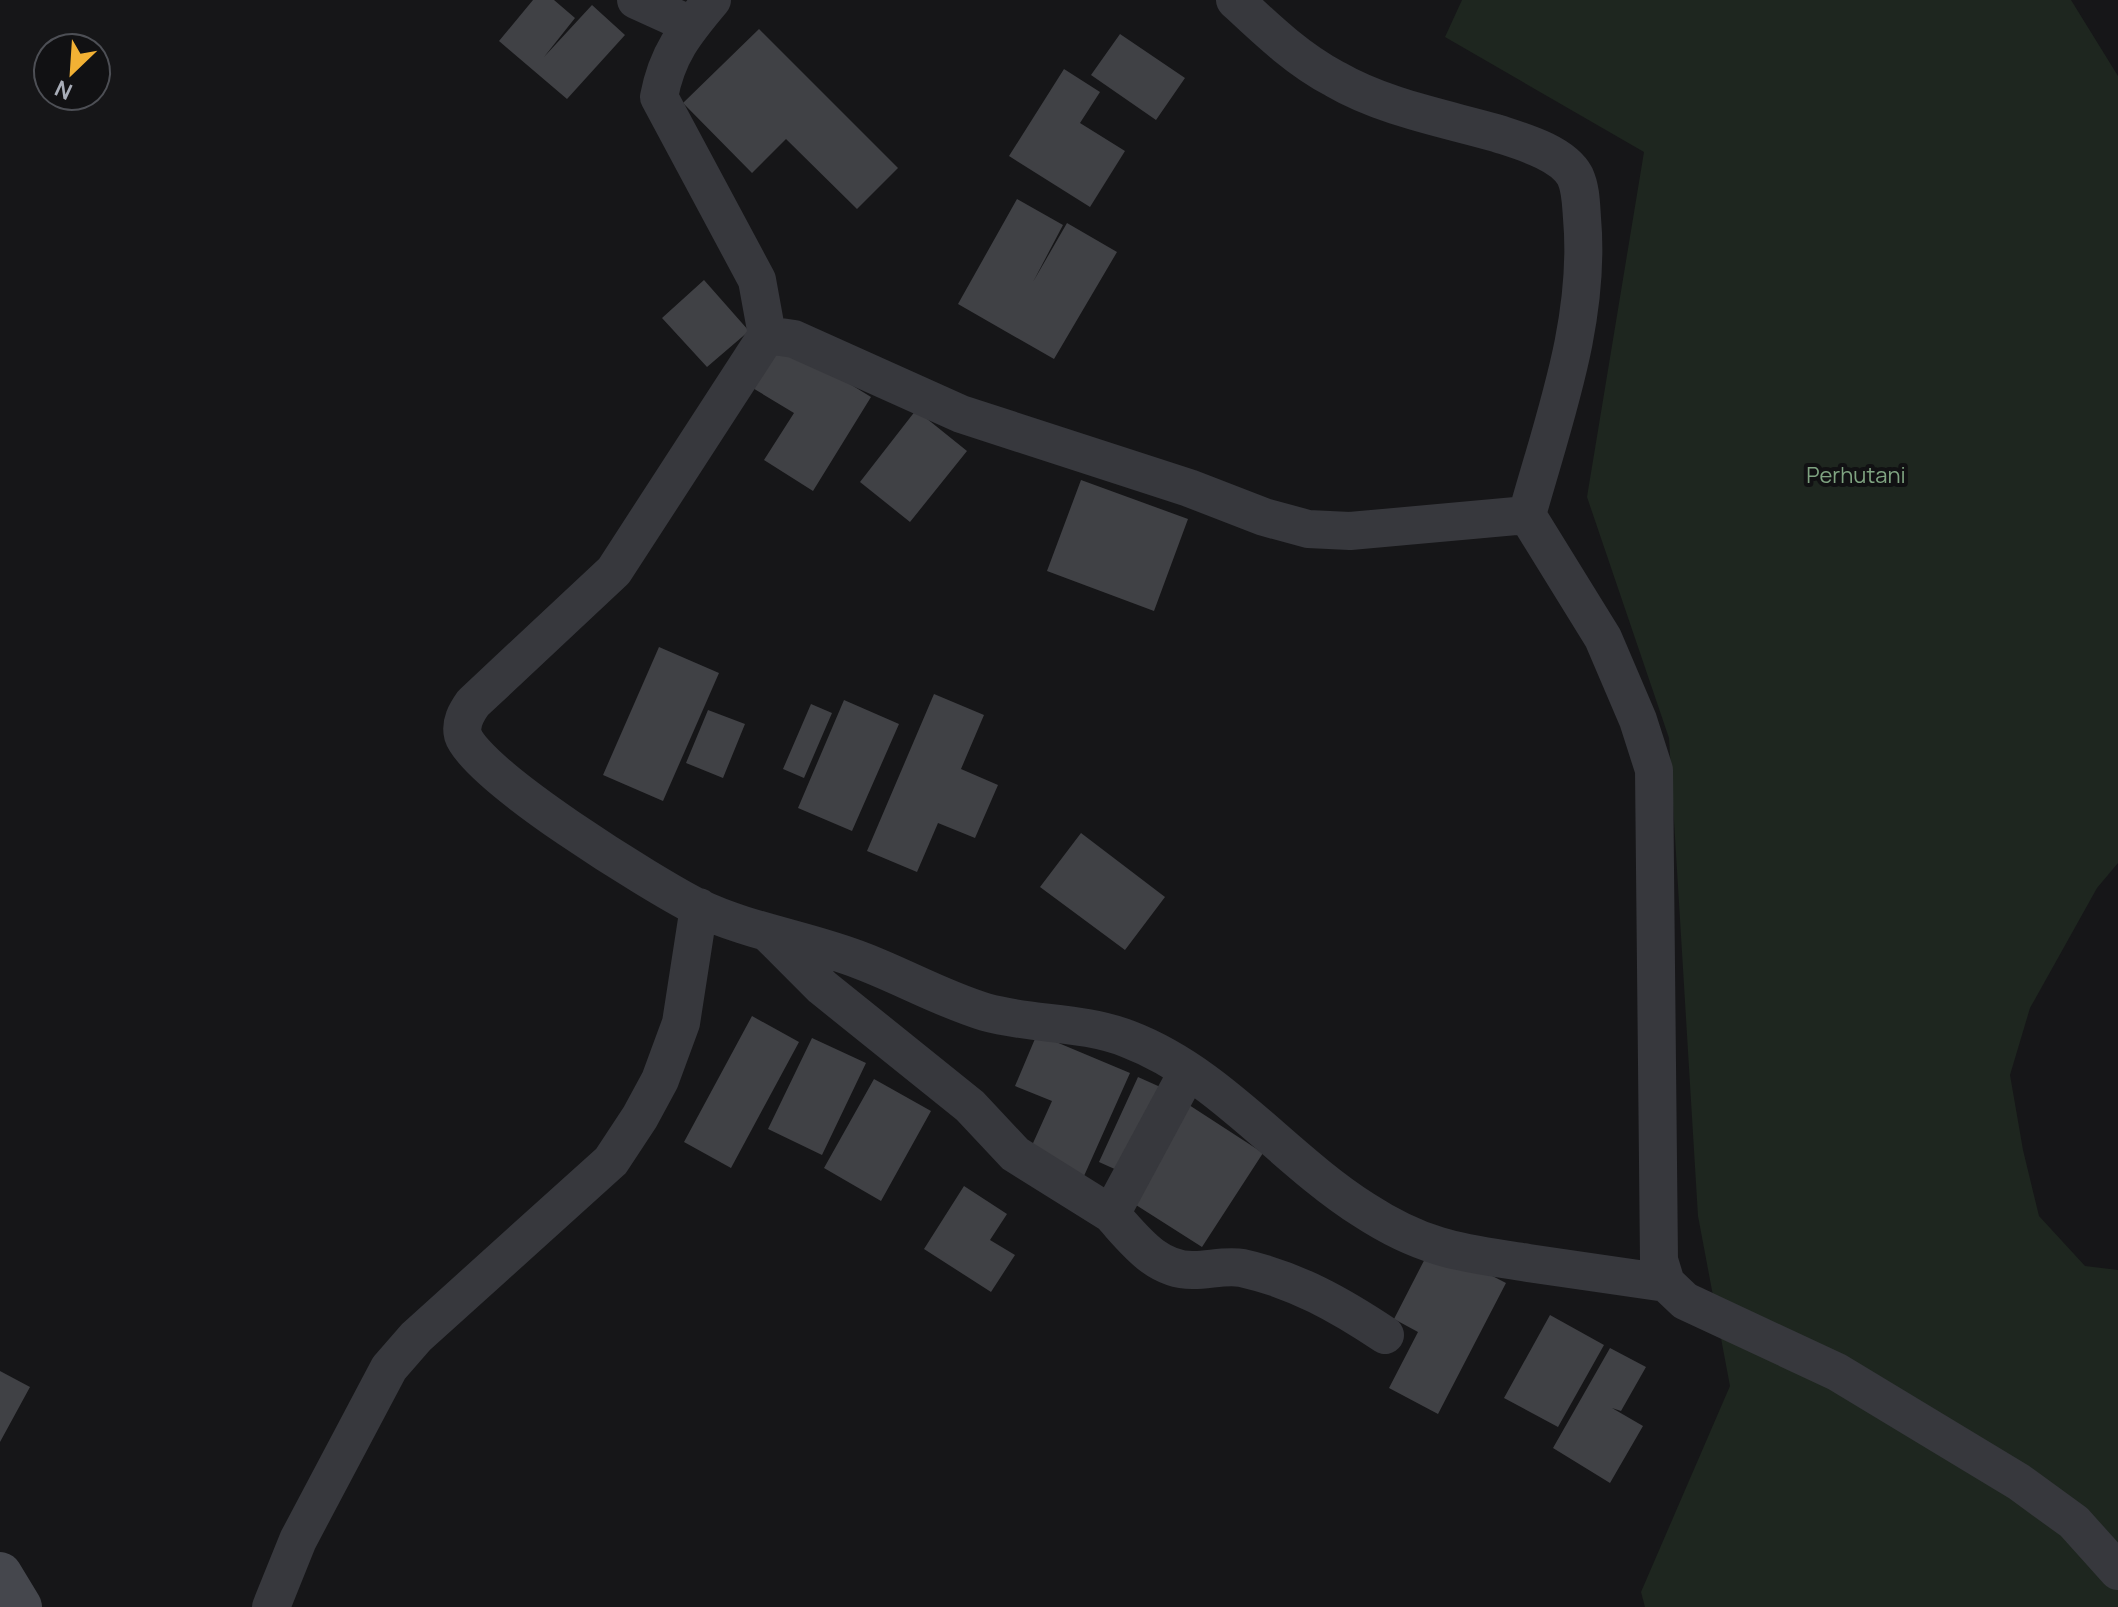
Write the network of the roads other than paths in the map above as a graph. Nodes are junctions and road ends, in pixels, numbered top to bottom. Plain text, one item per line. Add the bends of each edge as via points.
1 (636, 0) edge
2 (1235, 0) edge
3 (702, 12) edge
4 (767, 335) junction
5 (1527, 515) junction
6 (699, 907) junction
7 (767, 931) junction
8 (1188, 1071) junction
9 (1111, 1214) junction
10 (1666, 1283) junction
11 (1385, 1335) dead end
12 (2118, 1571) edge
13 (0, 1574) edge
14 (20, 1607) edge
15 (271, 1607) edge

1 - 3 street
2 - 5 street via 1302,59 1336,80 1374,97 1519,140 1565,164 1574,175 1584,237 1583,292 1574,347
3 - 4 street via 673,49 659,97 757,280
4 - 5 street via 794,339 961,414 1308,529 1350,531
4 - 6 street via 614,571 501,675 463,718 468,745 505,780 604,852
5 - 10 street via 1603,638 1654,770 1659,1260
6 - 7 street
6 - 15 street via 681,1023 640,1117 611,1161 416,1337 389,1368 298,1540
7 - 8 street via 861,961 989,1013 1127,1038
7 - 9 street via 822,987 970,1106 1015,1154
8 - 9 street
8 - 10 street via 1361,1208 1405,1234 1471,1254
9 - 11 street via 1148,1255 1170,1267 1238,1267 1289,1281
10 - 12 street via 1685,1301 1837,1372 2019,1482 2074,1522
13 - 14 street

